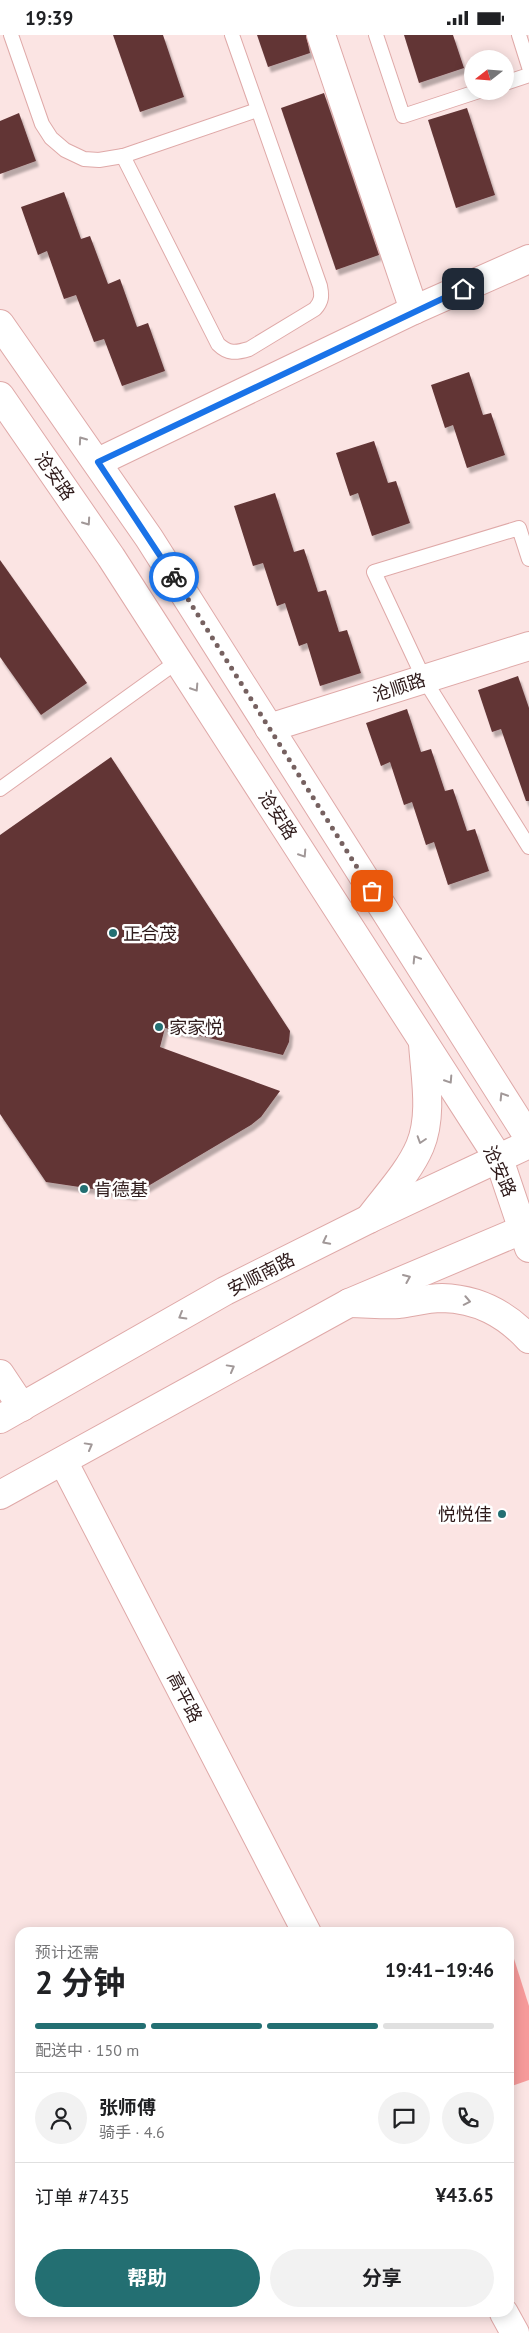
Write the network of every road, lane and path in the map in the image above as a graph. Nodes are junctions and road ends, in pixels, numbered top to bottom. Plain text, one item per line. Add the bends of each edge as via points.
1 (11, 35) edge
2 (232, 35) edge
3 (321, 35) edge
4 (376, 35) edge
5 (519, 35) edge
6 (529, 67) edge
7 (529, 75) edge
8 (514, 80) edge
9 (464, 96) edge
10 (257, 110) junction
11 (123, 156) junction
12 (529, 259) edge
13 (414, 310) junction
14 (1, 327) edge
15 (0, 396) edge
16 (98, 462) junction
17 (529, 559) edge
18 (529, 646) edge
19 (178, 661) junction
20 (424, 679) junction
21 (269, 728) junction
22 (0, 789) edge
23 (529, 847) edge
24 (422, 1039) junction
25 (529, 1137) edge
26 (529, 1143) edge
27 (499, 1159) junction
28 (369, 1219) junction
29 (527, 1233) edge
30 (349, 1303) junction
31 (529, 1339) edge
32 (0, 1374) edge
33 (11, 1413) edge
34 (62, 1461) junction
35 (0, 1495) edge
36 (304, 1927) edge
37 (506, 2317) edge
38 (514, 2333) edge

1 - 11 lane via 42,124 50,138 84,159
2 - 10 lane
3 - 13 street
4 - 9 lane via 403,116
5 - 6 lane
7 - 8 lane
10 - 11 lane
10 - 11 lane via 322,295 315,309 249,349 237,353 225,351 218,344
12 - 13 street
13 - 16 street
16 -> 14 street
15 -> 19 street, 沧安路
16 - 21 street
17 - 20 lane via 519,528 374,572
18 - 20 street, 沧顺路
19 - 22 lane
19 -> 24 street, 沧安路
20 - 21 street, 沧顺路
20 - 23 lane
25 -> 21 street
24 -> 27 street, 沧安路
24 -> 28 street via 427,1107 424,1133 414,1157
26 - 27 street, 安顺南路
27 - 28 street, 安顺南路
27 - 29 street, 沧安路
28 -> 33 street, 安顺南路 via 225,1291
30 -> 29 street
30 -> 31 street via 397,1304 440,1298 468,1300 487,1306 514,1323
34 -> 30 street
32 - 33 street
34 - 35 street
34 - 36 street, 高平路
37 - 38 street

